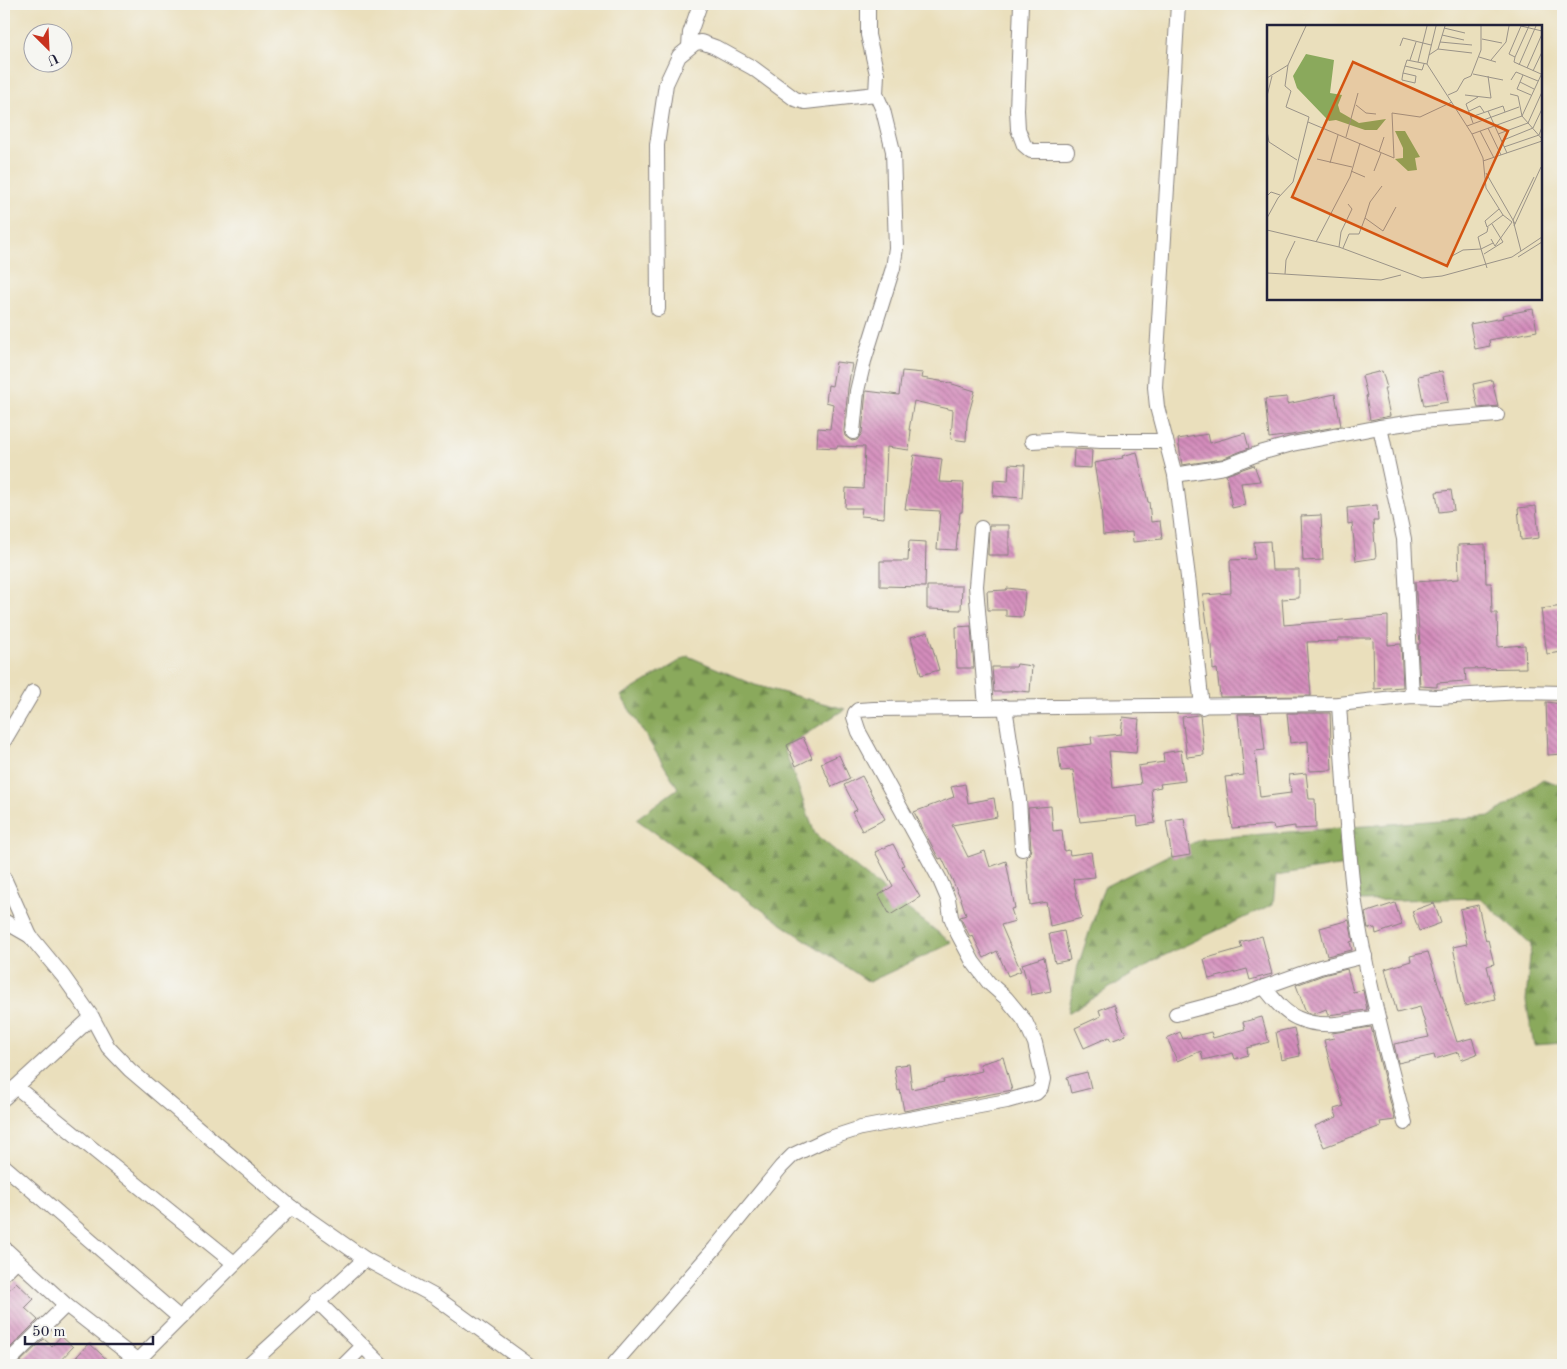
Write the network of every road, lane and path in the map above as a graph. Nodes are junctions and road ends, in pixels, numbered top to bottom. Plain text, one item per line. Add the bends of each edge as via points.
1 (700, 4) edge
2 (868, 4) edge
3 (1021, 4) edge
4 (1178, 4) edge
5 (689, 46) junction
6 (876, 94) junction
7 (1067, 151) dead end
8 (658, 309) dead end
9 (1497, 415) dead end
10 (1380, 427) junction
11 (853, 432) dead end
12 (1032, 441) dead end
13 (1166, 441) junction
14 (1175, 475) junction
15 (981, 528) dead end
16 (33, 692) dead end
17 (1563, 693) edge
18 (1412, 696) junction
19 (1339, 704) junction
20 (986, 707) junction
21 (1005, 707) junction
22 (1202, 707) junction
23 (4, 741) edge
24 (1022, 849) dead end
25 (4, 878) edge
26 (4, 921) edge
27 (30, 936) junction
28 (1366, 956) junction
29 (1264, 987) junction
30 (1176, 1014) dead end
31 (92, 1017) junction
32 (1377, 1017) junction
33 (16, 1087) junction
34 (4, 1098) edge
35 (1405, 1123) dead end
36 (4, 1166) edge
37 (291, 1207) junction
38 (4, 1248) edge
39 (364, 1258) junction
40 (17, 1260) junction
41 (234, 1263) junction
42 (4, 1273) edge
43 (318, 1301) junction
44 (66, 1305) junction
45 (180, 1318) junction
46 (364, 1346) junction
47 (138, 1364) edge
48 (5, 1365) edge
49 (248, 1365) edge
50 (344, 1365) edge
51 (382, 1365) edge
52 (529, 1365) edge
53 (613, 1365) edge

1 - 5 street
2 - 6 street via 868,35 877,74
3 - 7 street via 1018,129 1024,145 1031,152
4 - 13 street via 1154,387
5 - 6 street via 701,42 715,47 753,68 795,99 805,102
5 - 8 street via 680,56 666,84 658,145
6 - 11 street via 893,151 896,248 864,361
9 - 10 street
10 - 14 street via 1292,444 1224,467
10 - 18 street via 1404,539
12 - 13 street
13 - 14 street
14 - 22 street
15 - 20 street via 976,586
16 - 23 street
17 - 18 street
18 - 19 street
19 - 22 street
19 - 28 street via 1353,881
20 - 21 street
20 - 53 street via 858,710 854,717 859,732 938,878 958,934 973,962 1026,1020 1035,1044 1041,1088 1036,1093 1008,1101 862,1128 794,1154
21 - 22 street
21 - 24 street via 1019,800
25 - 27 street
26 - 27 street
27 - 31 street
28 - 29 street via 1320,967
28 - 32 street
29 - 30 street
29 - 32 street via 1297,1018 1316,1024 1340,1024
31 - 33 street
31 - 37 street via 108,1047 130,1070
32 - 35 street
33 - 34 street
33 - 41 street
36 - 45 street
37 - 39 street
37 - 41 street
38 - 40 street
39 - 43 street
39 - 52 street via 434,1296
40 - 42 street
40 - 44 street
41 - 45 street
43 - 46 street
43 - 49 street
44 - 47 street
44 - 48 street
45 - 47 street
46 - 50 street
46 - 51 street

